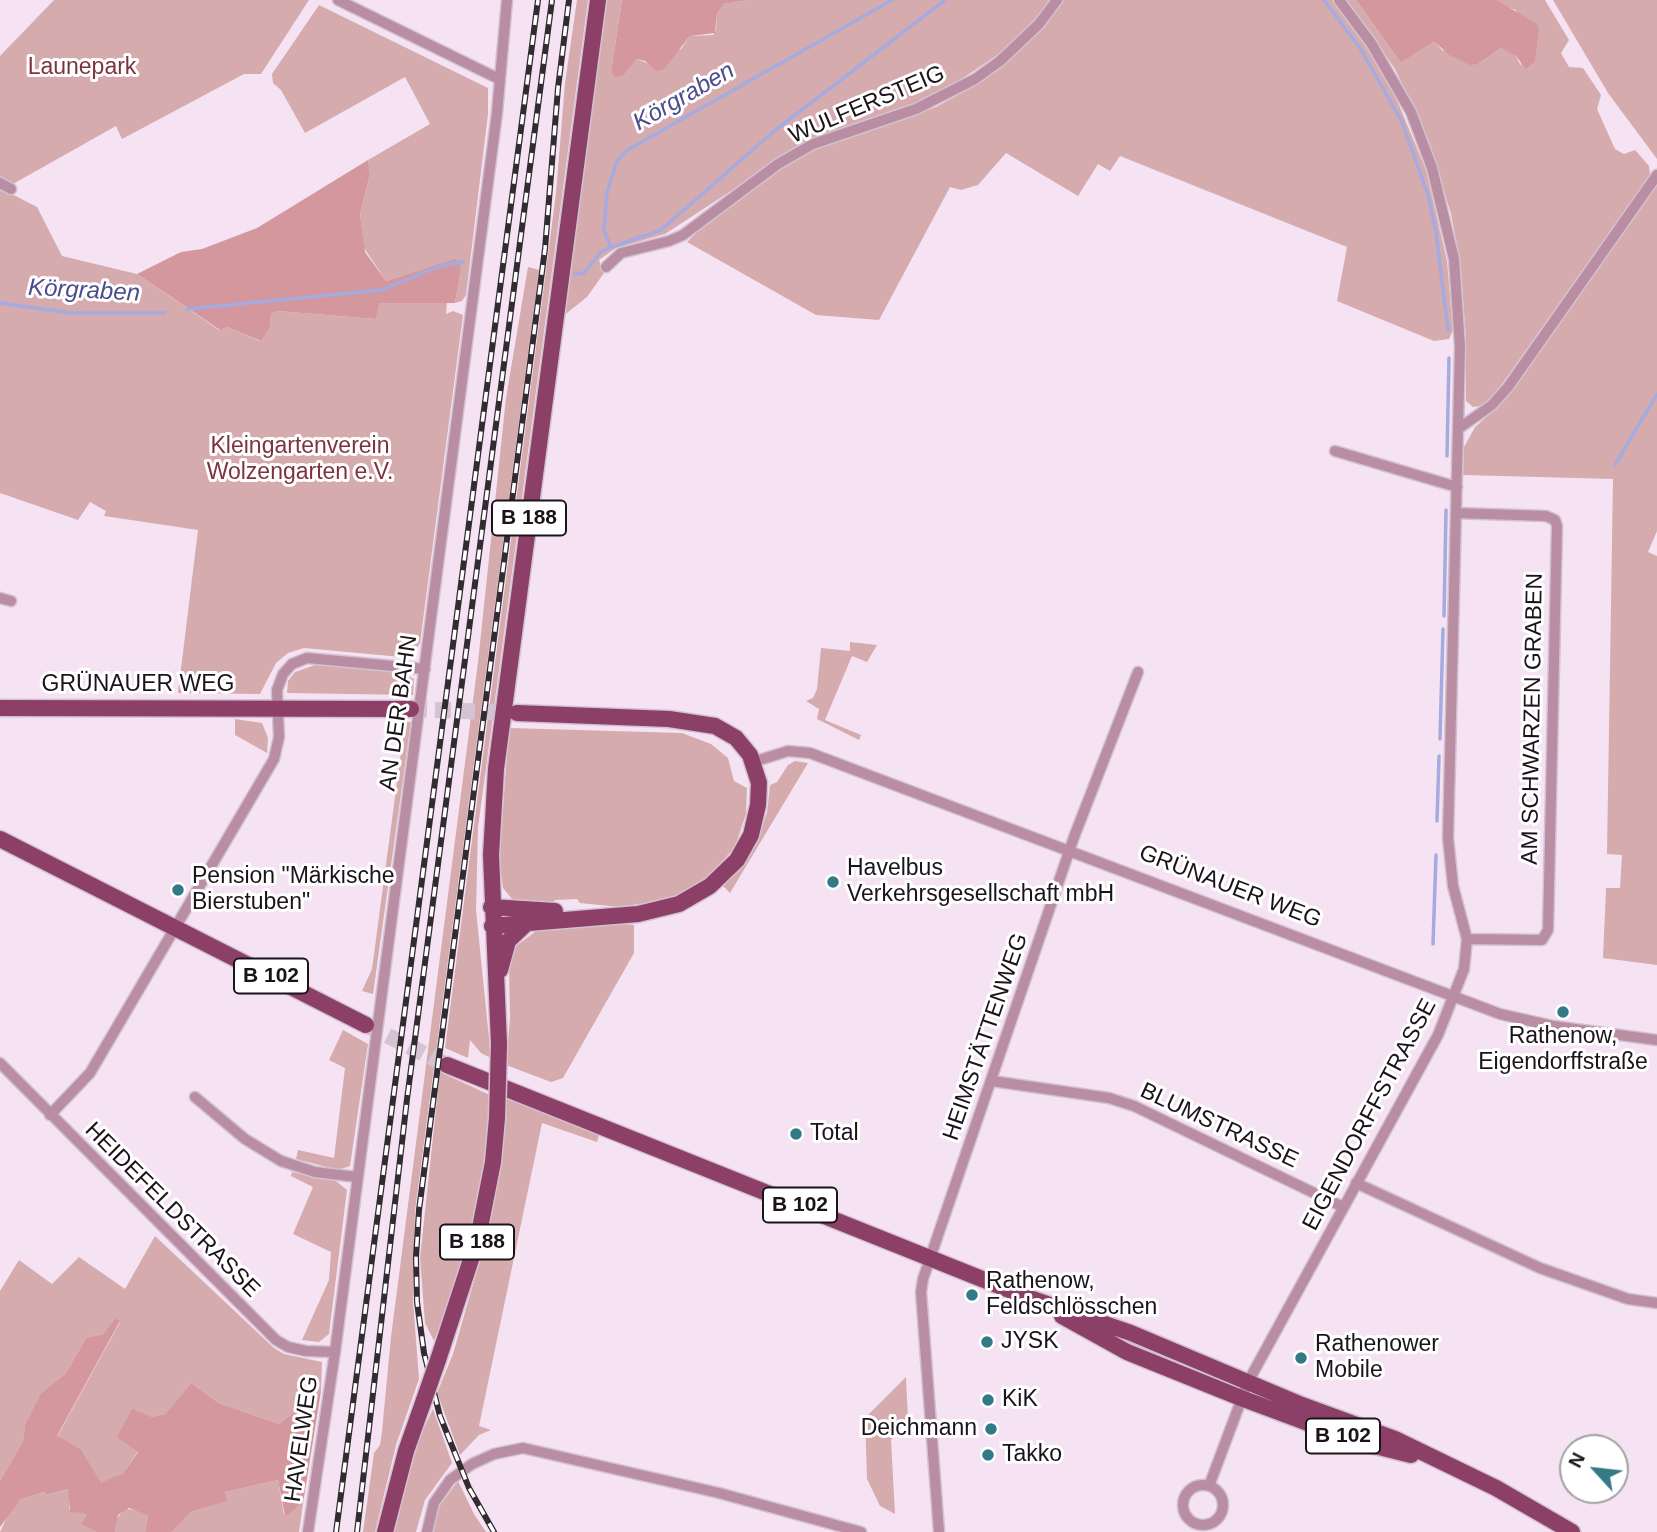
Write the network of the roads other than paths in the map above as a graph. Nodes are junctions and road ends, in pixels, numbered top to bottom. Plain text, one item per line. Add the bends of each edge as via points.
1 (338, 0) edge
2 (508, 0) edge
3 (598, 0) edge
4 (1057, 0) edge
5 (1339, 0) edge
6 (499, 79) junction
7 (1657, 175) edge
8 (0, 183) edge
9 (10, 189) dead end
10 (606, 267) dead end
11 (1458, 429) junction
12 (1335, 451) dead end
13 (1457, 487) junction
14 (1456, 513) junction
15 (425, 669) junction
16 (1138, 672) dead end
17 (0, 708) edge
18 (276, 708) junction
19 (411, 709) tunnel mouth
20 (517, 713) tunnel mouth
21 (753, 762) junction
22 (0, 839) edge
23 (1070, 850) junction
24 (491, 907) junction
25 (621, 915) junction
26 (526, 924) junction
27 (492, 926) junction
28 (175, 928) junction
29 (1466, 939) junction
30 (497, 983) junction
31 (1454, 996) junction
32 (366, 1025) tunnel mouth
33 (1657, 1040) edge
34 (0, 1063) edge
35 (447, 1065) tunnel mouth
36 (992, 1081) junction
37 (195, 1097) dead end
38 (50, 1115) junction
39 (357, 1177) junction
40 (1356, 1183) junction
41 (1343, 1207) junction
42 (930, 1258) junction
43 (1027, 1297) junction
44 (1657, 1303) edge
45 (335, 1352) junction
46 (1248, 1382) junction
47 (1241, 1398) junction
48 (1448, 1464) junction
49 (1209, 1486) junction
50 (308, 1532) edge
51 (385, 1532) edge
52 (426, 1532) edge
53 (861, 1532) edge
54 (939, 1532) edge
55 (1572, 1532) edge

1 - 6 street
2 - 6 street, AN DER BAHN
3 - 24 main road, B 188 via 496,769
4 - 10 street, WULFERSTEIG via 1039,24 975,79 916,109 813,144 669,242 621,253
5 - 11 street, EIGENDORFFSTRASSE via 1394,80 1432,168 1454,259
6 - 15 street, AN DER BAHN
7 - 11 street via 1508,387
8 - 9 street
11 - 13 street, EIGENDORFFSTRASSE
12 - 13 street
13 - 14 street, EIGENDORFFSTRASSE
14 - 29 street, EIGENDORFFSTRASSE via 1448,838
14 - 29 street, AM SCHWARZEN GRABEN via 1546,516 1557,526 1547,937
15 - 18 street via 307,658 283,674
15 - 39 street, AN DER BAHN
16 - 23 street, HEIMSTÄTTENWEG
17 - 18 main road, GRÜNAUER WEG
18 - 19 main road, GRÜNAUER WEG
18 - 28 street via 277,752
20 - 21 main road via 698,721 729,733
21 - 23 street, GRÜNAUER WEG via 788,751 810,753
21 - 25 main road via 759,783 756,819 745,848 727,871 679,904
22 - 28 main road, B 102
23 - 31 street, GRÜNAUER WEG
23 - 36 street, HEIMSTÄTTENWEG
24 - 25 main road
24 - 27 main road, B 188
25 - 26 main road
26 - 27 main road
26 - 30 main road via 508,941
27 - 30 main road, B 188
28 - 32 main road, B 102
28 - 38 street via 90,1073
29 - 31 street, EIGENDORFFSTRASSE via 1464,969
30 - 51 main road, B 188, bridge via 497,1118 478,1238 399,1473
31 - 33 street, GRÜNAUER WEG via 1525,1021
31 - 40 street, EIGENDORFFSTRASSE via 1438,1035
34 - 38 street, HEIDEFELDSTRASSE
35 - 42 main road, B 102
36 - 41 street, BLUMSTRASSE via 1109,1098 1134,1106
36 - 42 street, HEIMSTÄTTENWEG
37 - 39 street via 245,1139 281,1161 315,1172
38 - 45 street, HEIDEFELDSTRASSE via 276,1340 288,1347
39 - 45 street, AN DER BAHN
40 - 41 street, EIGENDORFFSTRASSE
40 - 44 street via 1540,1268 1628,1299
41 - 46 street, EIGENDORFFSTRASSE
42 - 43 main road, B 102
42 - 54 street, HEIMSTÄTTENWEG via 921,1292
43 - 46 main road, B 102 via 1131,1333
43 - 47 main road, B 102 via 1126,1352
45 - 50 street, HAVELWEG
46 - 47 street, EIGENDORFFSTRASSE
46 - 48 main road, B 102
47 - 48 main road, B 102 via 1359,1442
47 - 49 street, EIGENDORFFSTRASSE
48 - 55 main road, B 102
49 - 49 street via 1195,1487 1183,1500 1184,1513 1196,1524 1212,1524 1222,1513 1220,1495
52 - 53 street via 439,1493 461,1472 494,1454 523,1448 719,1493

